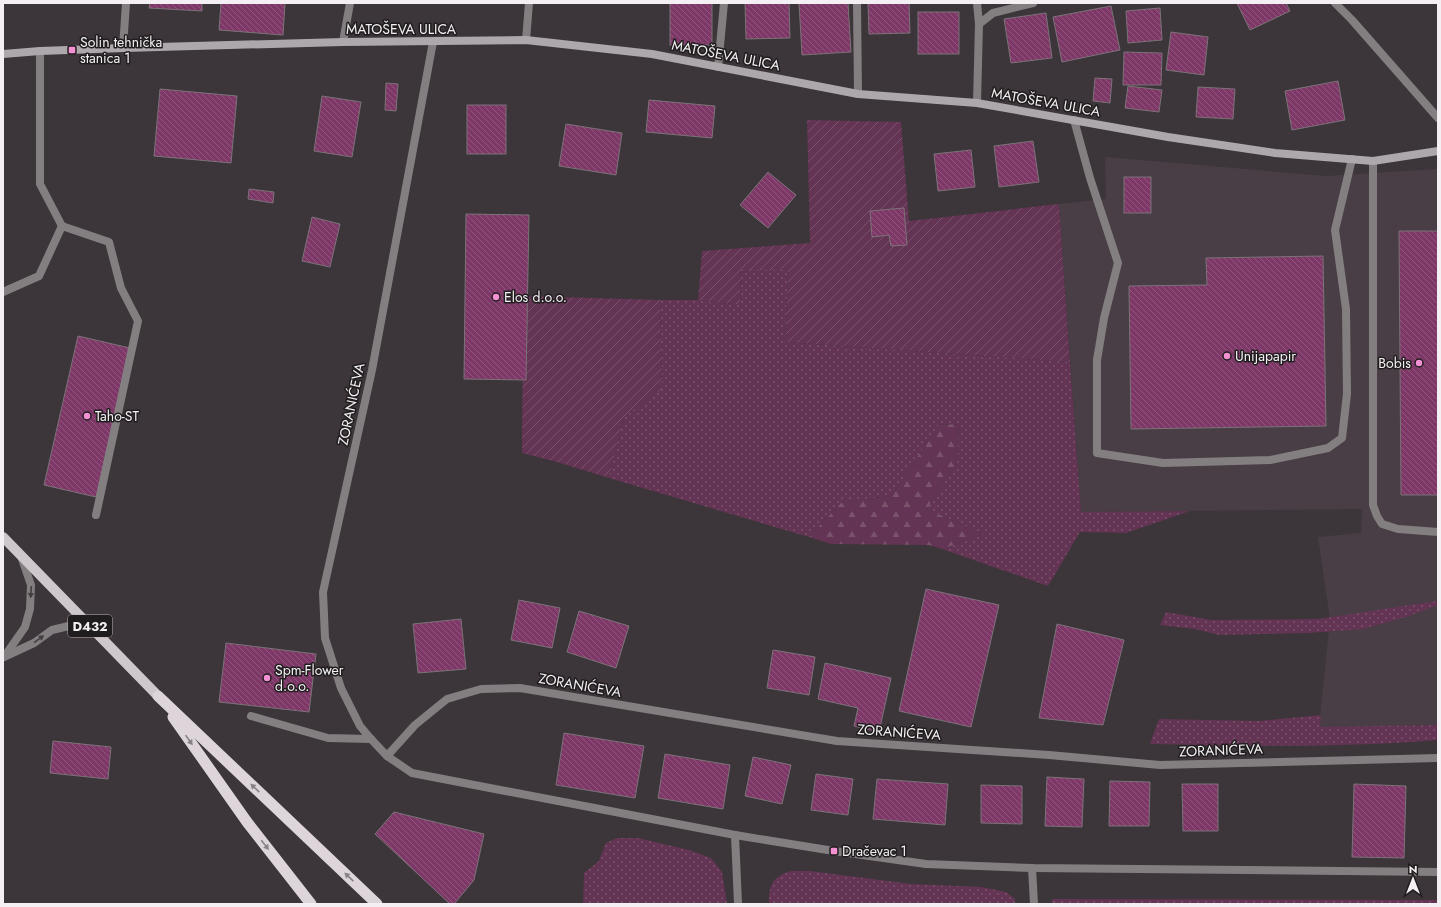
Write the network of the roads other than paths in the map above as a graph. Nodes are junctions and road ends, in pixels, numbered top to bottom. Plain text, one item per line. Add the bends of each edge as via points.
1 (126, 3) edge
2 (350, 3) edge
3 (529, 3) edge
4 (724, 3) edge
5 (857, 3) edge
6 (977, 3) edge
7 (1033, 3) edge
8 (1335, 3) edge
9 (979, 24) junction
10 (526, 40) junction
11 (343, 42) junction
12 (433, 42) junction
13 (123, 48) junction
14 (40, 51) junction
15 (3, 54) edge
16 (718, 67) junction
17 (858, 94) junction
18 (977, 103) junction
19 (1438, 118) edge
20 (1074, 120) junction
21 (1438, 151) edge
22 (1352, 159) junction
23 (1373, 161) junction
24 (62, 226) junction
25 (3, 292) edge
26 (96, 515) dead end
27 (1438, 532) edge
28 (3, 537) edge
29 (21, 555) junction
30 (92, 628) junction
31 (4, 657) edge
32 (158, 696) junction
33 (251, 716) dead end
34 (371, 739) junction
35 (387, 756) junction
36 (1438, 758) edge
37 (736, 835) junction
38 (1032, 868) junction
39 (1438, 872) edge
40 (311, 904) edge
41 (378, 904) edge
42 (738, 904) edge
43 (1034, 904) edge

1 - 13 street
2 - 11 street
3 - 10 street
4 - 16 street
5 - 17 street
6 - 9 street
7 - 9 street via 993,13
8 - 19 street
9 - 18 street
10 - 12 main road, MATOŠEVA ULICA
10 - 16 main road, MATOŠEVA ULICA via 652,54
11 - 12 main road, MATOŠEVA ULICA
11 - 13 main road, MATOŠEVA ULICA
12 - 34 street, ZORANIĆEVA via 372,370 323,592 325,638 341,688 360,726
13 - 14 main road, MATOŠEVA ULICA
14 - 15 main road, MATOŠEVA ULICA
14 - 24 street via 40,184
16 - 17 main road, MATOŠEVA ULICA
17 - 18 main road, MATOŠEVA ULICA
18 - 20 main road, MATOŠEVA ULICA
20 - 22 main road, MATOŠEVA ULICA via 1275,153
20 - 22 street via 1118,263 1104,318 1097,360 1097,453 1163,463 1270,460 1328,448 1342,438 1347,394 1346,309 1335,230
21 - 23 main road, MATOŠEVA ULICA
22 - 23 main road, MATOŠEVA ULICA
23 - 27 street via 1373,505 1382,524 1398,529
24 - 25 street via 39,276
24 - 26 street via 109,242 121,288 138,321
28 - 29 main road, D432
29 - 30 main road, D432
29 -> 31 street via 31,585 30,609 25,627
31 -> 30 street via 34,643 52,630 73,625
30 - 32 main road, D432
32 -> 40 highway via 247,822
41 -> 32 highway
33 - 34 street via 328,738
34 - 35 street, ZORANIĆEVA
35 - 36 street, ZORANIĆEVA via 415,725 447,699 481,689 520,688 837,741 1160,765
35 - 37 street, ZORANIĆEVA via 412,773
37 - 38 street via 926,864
37 - 42 street
38 - 39 street
38 - 43 street

